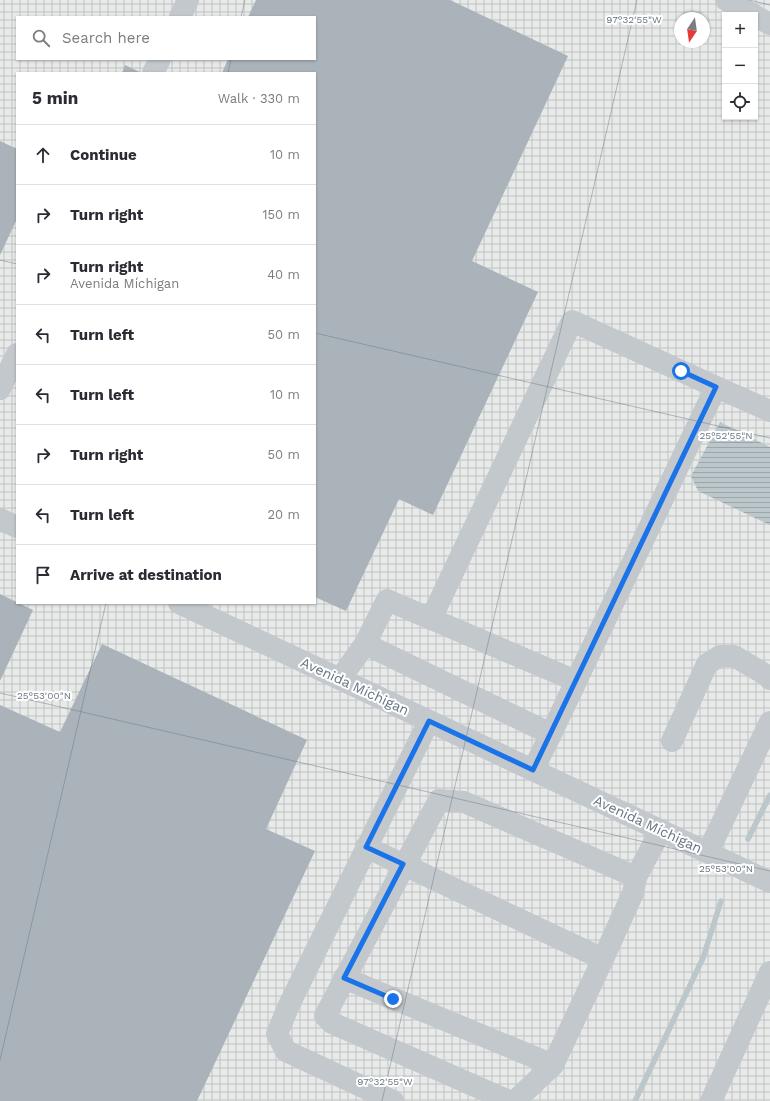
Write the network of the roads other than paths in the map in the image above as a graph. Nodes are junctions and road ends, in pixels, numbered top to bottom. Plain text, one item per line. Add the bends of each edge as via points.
1 (188, 0) edge
2 (726, 0) edge
3 (748, 12) edge
4 (180, 16) edge
5 (758, 17) edge
6 (770, 24) edge
7 (160, 60) edge
8 (154, 72) edge
9 (10, 360) edge
10 (716, 387) junction
11 (0, 389) edge
12 (770, 410) edge
13 (0, 519) edge
14 (16, 527) edge
15 (181, 604) edge
16 (431, 619) junction
17 (365, 644) junction
18 (340, 679) junction
19 (770, 679) edge
20 (576, 681) junction
21 (429, 721) junction
22 (770, 722) edge
23 (551, 734) junction
24 (672, 741) dead end
25 (533, 770) junction
26 (661, 830) junction
27 (366, 847) junction
28 (708, 852) junction
29 (403, 864) junction
30 (636, 877) junction
31 (769, 878) edge
32 (603, 959) junction
33 (770, 972) edge
34 (344, 978) junction
35 (553, 1065) junction
36 (393, 1101) edge
37 (509, 1101) edge
38 (515, 1101) edge
39 (711, 1101) edge

1 - 4 street
2 - 3 street
5 - 6 street
7 - 8 street
9 - 11 street
10 - 12 street
10 - 16 street via 572,320
10 - 20 street
13 - 14 street
15 - 18 street, Avenida Míchigan
16 - 17 street via 387,600
16 - 20 street
17 - 18 street
17 - 23 street
18 - 21 street, Avenida Míchigan
19 - 24 street via 734,656 720,656 707,664
20 - 23 street
21 - 25 street, Avenida Míchigan
21 - 27 street
22 - 28 street
23 - 25 street
25 - 26 street, Avenida Míchigan
26 - 28 street, Avenida Míchigan
26 - 30 street
27 - 29 street
27 - 36 street via 277,1034 286,1051
28 - 31 street, Avenida Míchigan
29 - 30 street via 439,800 464,802
29 - 32 street
29 - 34 street
30 - 32 street via 633,893
32 - 35 street
33 - 39 street
34 - 35 street
34 - 37 street via 325,1016 332,1023
35 - 38 street

